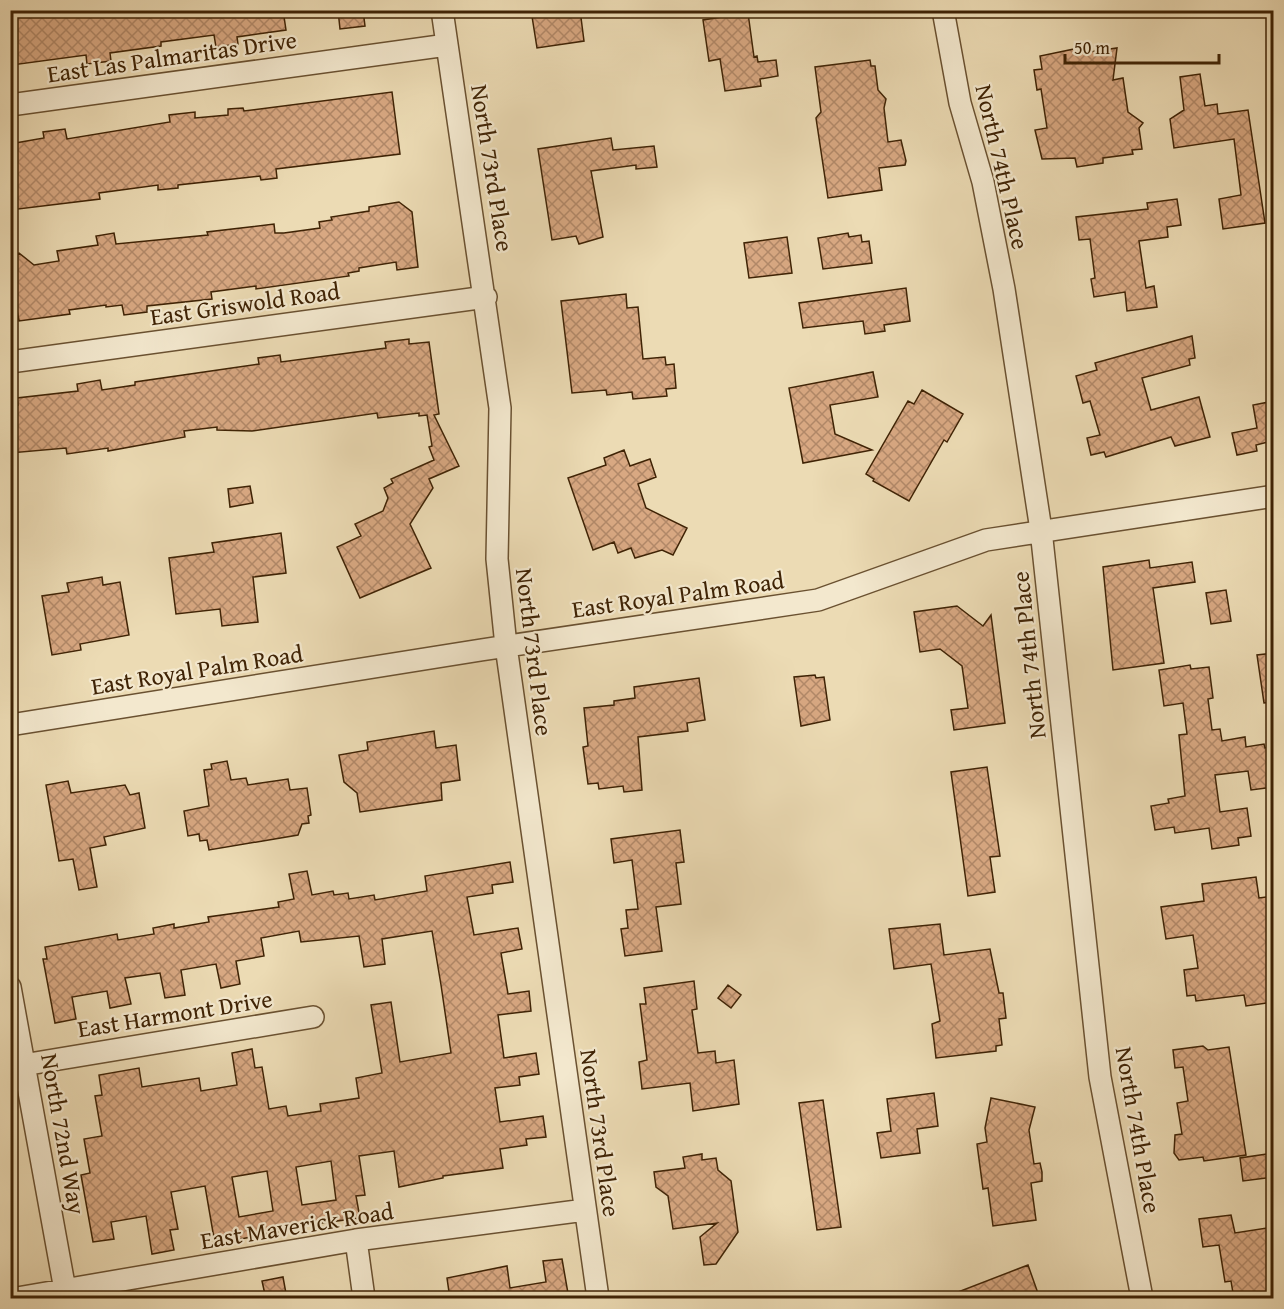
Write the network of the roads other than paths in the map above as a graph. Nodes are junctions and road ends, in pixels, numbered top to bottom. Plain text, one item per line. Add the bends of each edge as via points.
1 (442, 10) edge
2 (943, 10) edge
3 (447, 45) junction
4 (10, 105) edge
5 (486, 297) junction
6 (10, 362) edge
7 (1274, 496) edge
8 (1041, 530) junction
9 (506, 646) junction
10 (10, 725) edge
11 (10, 987) edge
12 (313, 1017) dead end
13 (18, 1066) edge
14 (585, 1210) junction
15 (356, 1240) junction
16 (65, 1290) junction
17 (17, 1299) edge
18 (364, 1299) edge
19 (598, 1299) edge
20 (1142, 1299) edge

1 - 3 street, North 73rd Place
2 - 8 street, North 74th Place via 960,103 983,182 1004,290
3 - 4 street, East Las Palmaritas Drive
3 - 5 street, North 73rd Place
5 - 6 street, East Griswold Road
5 - 9 street, North 73rd Place via 500,408 497,559
7 - 8 street, East Royal Palm Road
8 - 9 street, East Royal Palm Road via 986,540 818,600
8 - 20 street, North 74th Place via 1100,1077
9 - 10 street, East Royal Palm Road
9 - 14 street, North 73rd Place
11 - 13 street, North 72nd Way
12 - 13 street, East Harmont Drive
13 - 16 street, North 72nd Way
14 - 15 street, East Maverick Road
14 - 19 street, North 73rd Place
15 - 16 street, East Maverick Road
15 - 18 street
16 - 17 street, East Maverick Road

